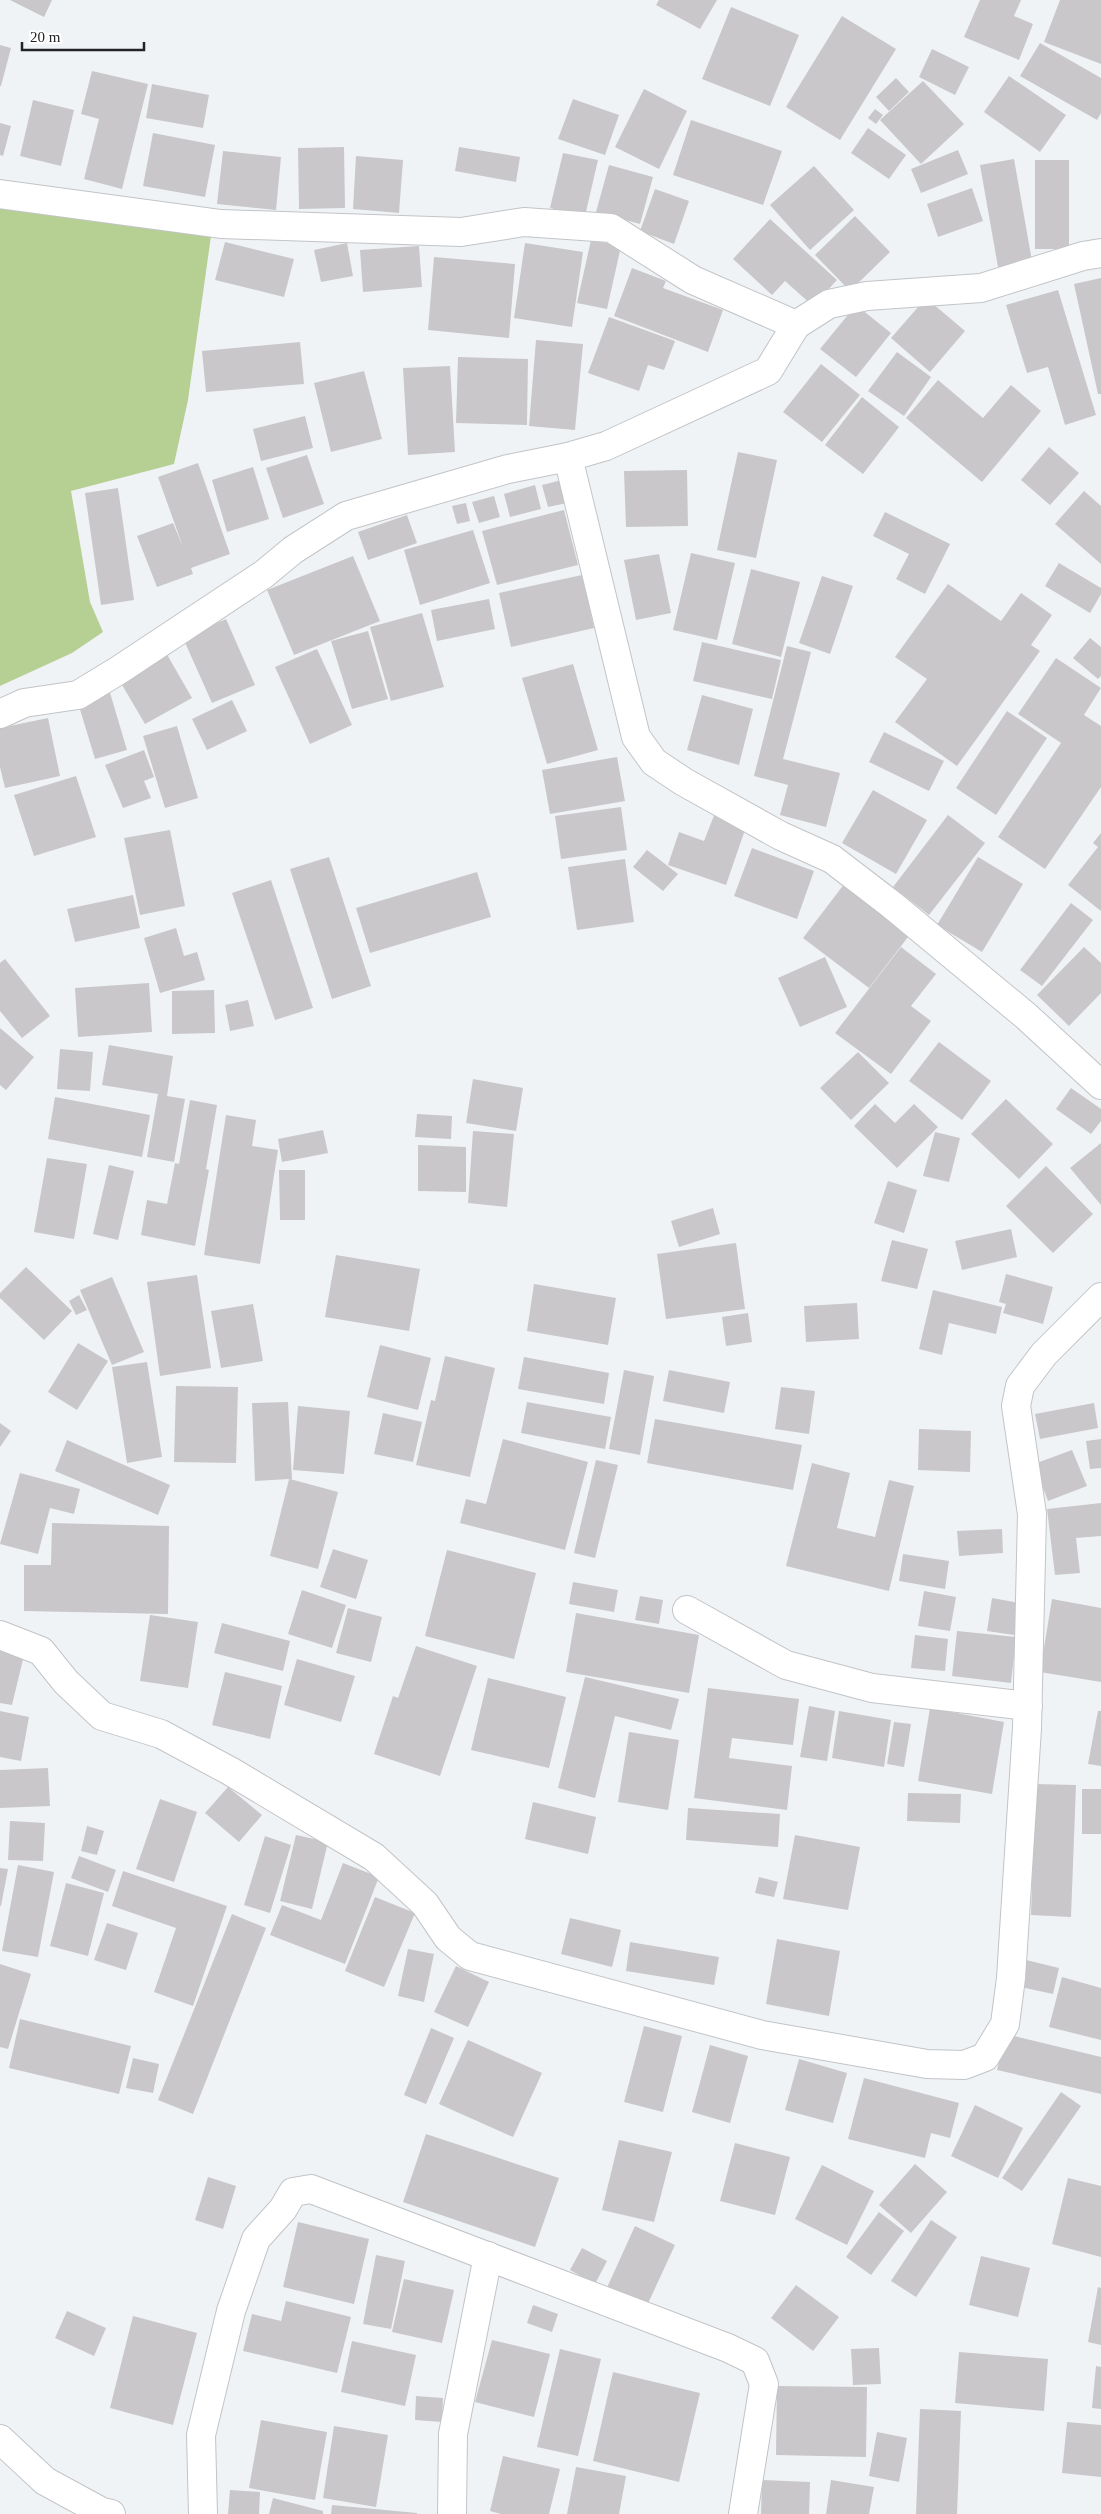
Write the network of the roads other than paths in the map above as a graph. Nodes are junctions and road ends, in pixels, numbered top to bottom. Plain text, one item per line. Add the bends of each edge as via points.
1 (0, 194) edge
2 (1101, 253) edge
3 (796, 325) junction
4 (568, 457) junction
5 (0, 714) edge
6 (1101, 1085) edge
7 (1101, 1297) edge
8 (686, 1610) dead end
9 (0, 1635) edge
10 (1028, 1706) junction
11 (488, 2256) junction
12 (0, 2439) edge
13 (111, 2514) edge
14 (203, 2514) edge
15 (452, 2514) edge
16 (743, 2514) edge

1 - 3 street via 221,224 461,232 524,222 611,228 693,280
2 - 3 street via 981,288 867,296 829,304
3 - 4 street via 768,371 606,446
4 - 5 street via 508,469 346,516 293,550 256,580 78,695 24,704
4 - 6 street via 636,736 654,762 781,836 832,859 1026,1016
7 - 10 street via 1044,1354 1020,1386 1016,1406 1032,1514
8 - 10 street via 786,1665 872,1688
9 - 10 street via 41,1651 66,1682 102,1716 161,1734 374,1857 425,1904 448,1938 470,1956 762,2035 927,2064 964,2065 985,2057 1005,2024 1011,1978
11 - 14 street via 311,2189 293,2192 283,2209 256,2239 231,2311 201,2435
11 - 15 street via 454,2434
11 - 16 street via 755,2361 764,2384
12 - 13 street via 46,2481

